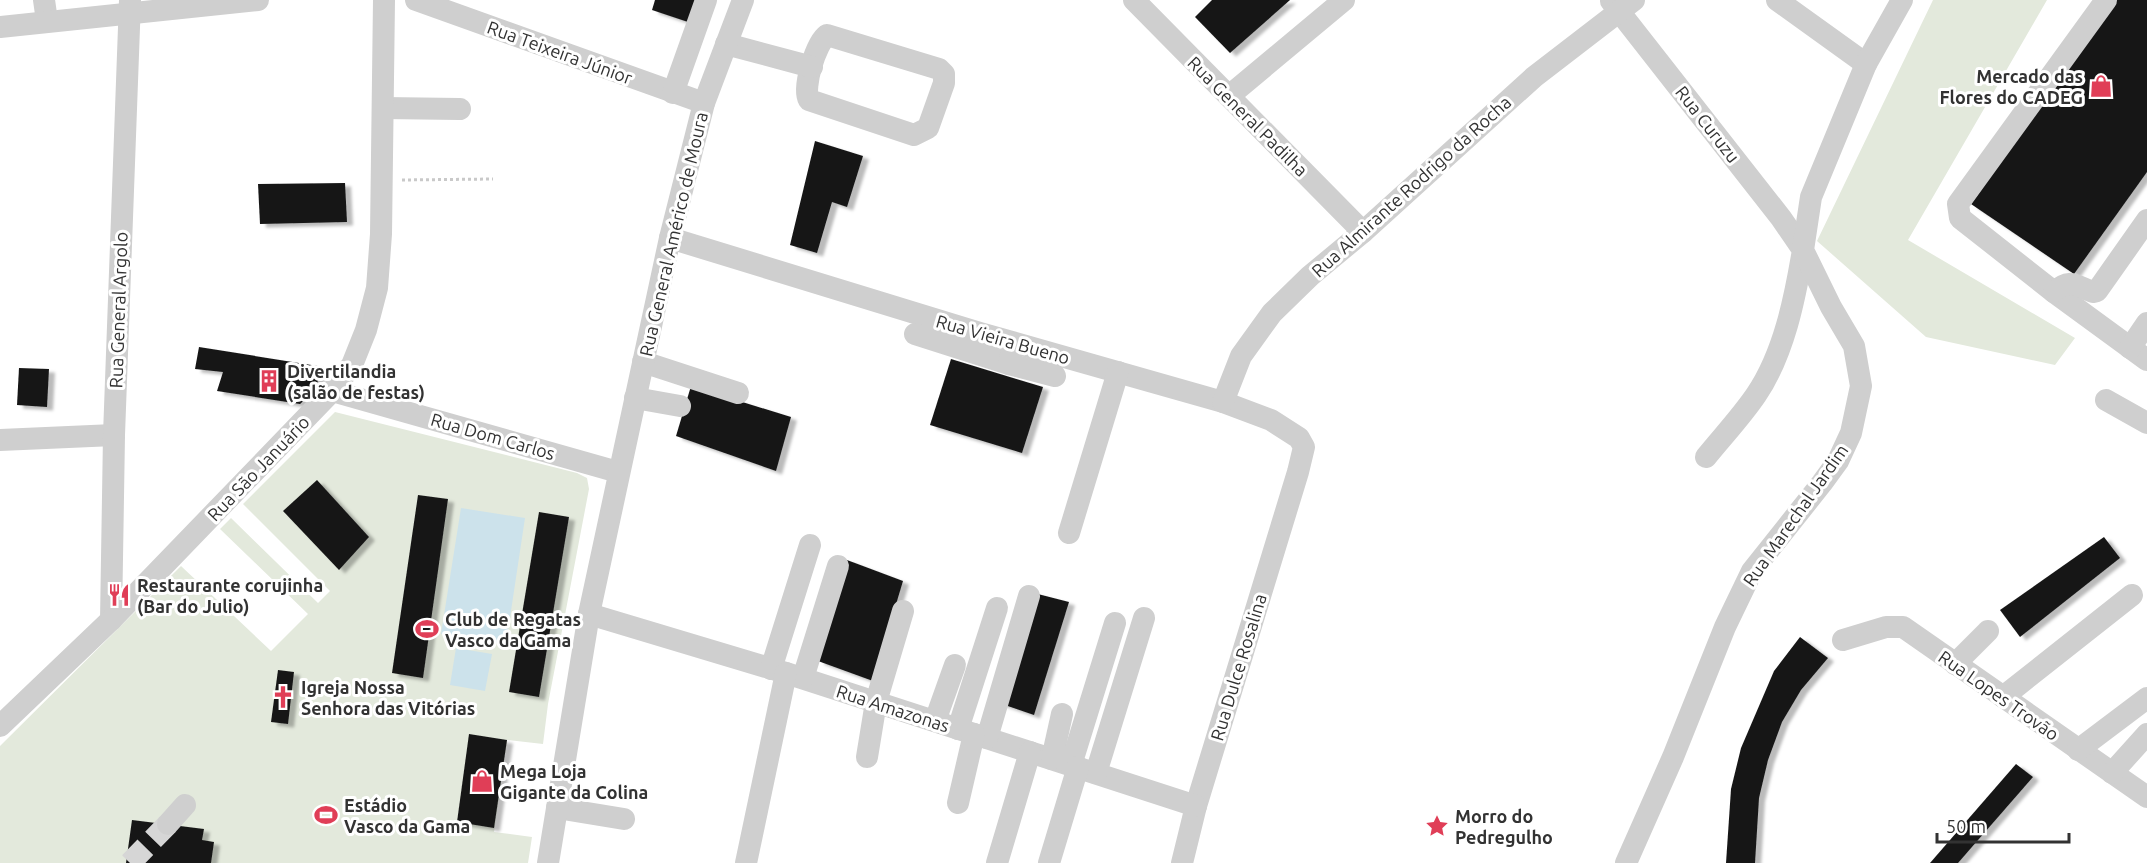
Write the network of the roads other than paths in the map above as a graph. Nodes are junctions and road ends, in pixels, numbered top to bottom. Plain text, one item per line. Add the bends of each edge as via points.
1 (258, 0) edge
2 (384, 0) edge
3 (416, 0) edge
4 (706, 0) edge
5 (743, 0) edge
6 (1134, 0) edge
7 (1344, 0) edge
8 (1777, 0) edge
9 (1902, 0) edge
10 (2106, 0) edge
11 (1622, 4) edge
12 (130, 6) edge
13 (45, 11) edge
14 (0, 27) edge
15 (726, 44) junction
16 (1866, 64) junction
17 (812, 67) junction
18 (674, 93) junction
19 (1229, 96) junction
20 (704, 104) junction
21 (382, 108) junction
22 (460, 109) dead end
23 (2147, 220) edge
24 (1363, 232) junction
25 (670, 238) junction
26 (1803, 250) junction
27 (2054, 292) junction
28 (2147, 323) edge
29 (915, 334) dead end
30 (1011, 353) junction
31 (2138, 354) edge
32 (643, 362) junction
33 (1118, 372) junction
34 (1055, 376) dead end
35 (332, 391) junction
36 (738, 393) dead end
37 (635, 398) junction
38 (2106, 400) dead end
39 (1223, 402) junction
40 (680, 406) dead end
41 (2147, 423) edge
42 (114, 435) junction
43 (0, 440) edge
44 (1706, 457) dead end
45 (1298, 471) joint
46 (618, 472) junction
47 (1069, 533) dead end
48 (810, 545) dead end
49 (838, 566) dead end
50 (2132, 595) dead end
51 (1029, 596) dead end
52 (997, 608) dead end
53 (903, 611) dead end
54 (589, 614) junction
55 (1144, 618) dead end
56 (111, 620) junction
57 (1115, 623) dead end
58 (1988, 631) dead end
59 (1843, 640) dead end
60 (1955, 664) junction
61 (955, 665) dead end
62 (787, 673) junction
63 (2003, 697) junction
64 (2147, 698) edge
65 (876, 702) junction
66 (1062, 714) dead end
67 (935, 721) junction
68 (0, 726) edge
69 (973, 734) junction
70 (2147, 734) edge
71 (2078, 750) junction
72 (1030, 752) junction
73 (867, 756) dead end
74 (1074, 766) junction
75 (2112, 773) junction
76 (2147, 797) edge
77 (958, 803) dead end
78 (185, 805) dead end
79 (1196, 806) junction
80 (557, 808) junction
81 (624, 819) dead end
82 (168, 824) tunnel mouth
83 (548, 863) edge
84 (746, 863) edge
85 (997, 863) edge
86 (1049, 863) edge
87 (1182, 863) edge
88 (1626, 863) edge

1 - 12 street
2 - 21 street, Rua São Januário
3 - 18 street, Rua Teixeira Júnior
4 - 18 street
5 - 15 street, Rua General Américo de Moura
6 - 19 street, Rua General Padilha
7 - 19 street
8 - 16 street
9 - 16 street
10 - 27 street via 1958,204 1960,218
11 - 24 street, Rua Almirante Rodrigo da Rocha via 1534,77
11 - 26 street, Rua Curuzu
12 - 13 street
12 - 42 street, Rua General Argolo
13 - 14 street
15 - 17 street
15 - 20 street, Rua General Américo de Moura
16 - 26 street via 1811,197
17 - 17 street via 806,88 808,100 914,135 928,128 944,83 944,74 939,69 827,35 819,41
18 - 20 street, Rua Teixeira Júnior
19 - 24 street, Rua General Padilha
20 - 25 street, Rua General Américo de Moura
21 - 22 street
21 - 35 street, Rua São Januário via 377,288 352,365
23 - 27 street via 2097,291 2067,283
24 - 39 street, Rua Almirante Rodrigo da Rocha via 1272,314 1241,356
25 - 30 street, Rua Vieira Bueno
25 - 32 street, Rua General Américo de Moura
26 - 44 street via 1795,295 1771,369 1756,395
26 - 88 street, Rua Marechal Jardim via 1854,346 1861,386 1851,434 1827,476 1752,571
27 - 31 street
28 - 31 street
29 - 30 street
30 - 33 street, Rua Vieira Bueno
30 - 34 street
32 - 36 street
32 - 37 street, Rua General Américo de Moura
33 - 39 street, Rua Vieira Bueno
33 - 47 street
35 - 46 street, Rua Dom Carlos
35 - 56 street, Rua São Januário
37 - 40 street
37 - 46 street, Rua General Américo de Moura
38 - 41 street
39 - 45 street, Rua Vieira Bueno via 1271,420 1299,438 1304,447
42 - 43 street
42 - 56 street, Rua General Argolo
45 - 79 street, Rua Dulce Rosalina
46 - 54 street, Rua General Américo de Moura
48 - 62 street
49 - 62 street
50 - 63 street
51 - 69 street
52 - 69 street
53 - 65 street
54 - 62 street, Rua Amazonas
54 - 80 street, Rua General Américo de Moura
55 - 74 street
56 - 68 street, Rua São Januário
57 - 74 street
58 - 60 street
59 - 60 street, Rua Lopes Trovão via 1886,627 1904,627
60 - 63 street, Rua Lopes Trovão
61 - 67 street
62 - 65 street, Rua Amazonas
62 - 84 street
63 - 71 street, Rua Lopes Trovão
64 - 71 street
65 - 67 street, Rua Amazonas
65 - 73 street
66 - 74 street
67 - 69 street, Rua Amazonas
69 - 72 street, Rua Amazonas
69 - 77 street
70 - 75 street
71 - 75 street, Rua Lopes Trovão
72 - 74 street, Rua Amazonas
72 - 85 street
74 - 79 street, Rua Amazonas
74 - 86 street
75 - 76 street, Rua Lopes Trovão
78 - 82 street
79 - 87 street, Rua Dulce Rosalina
80 - 81 street
80 - 83 street, Rua General Américo de Moura

